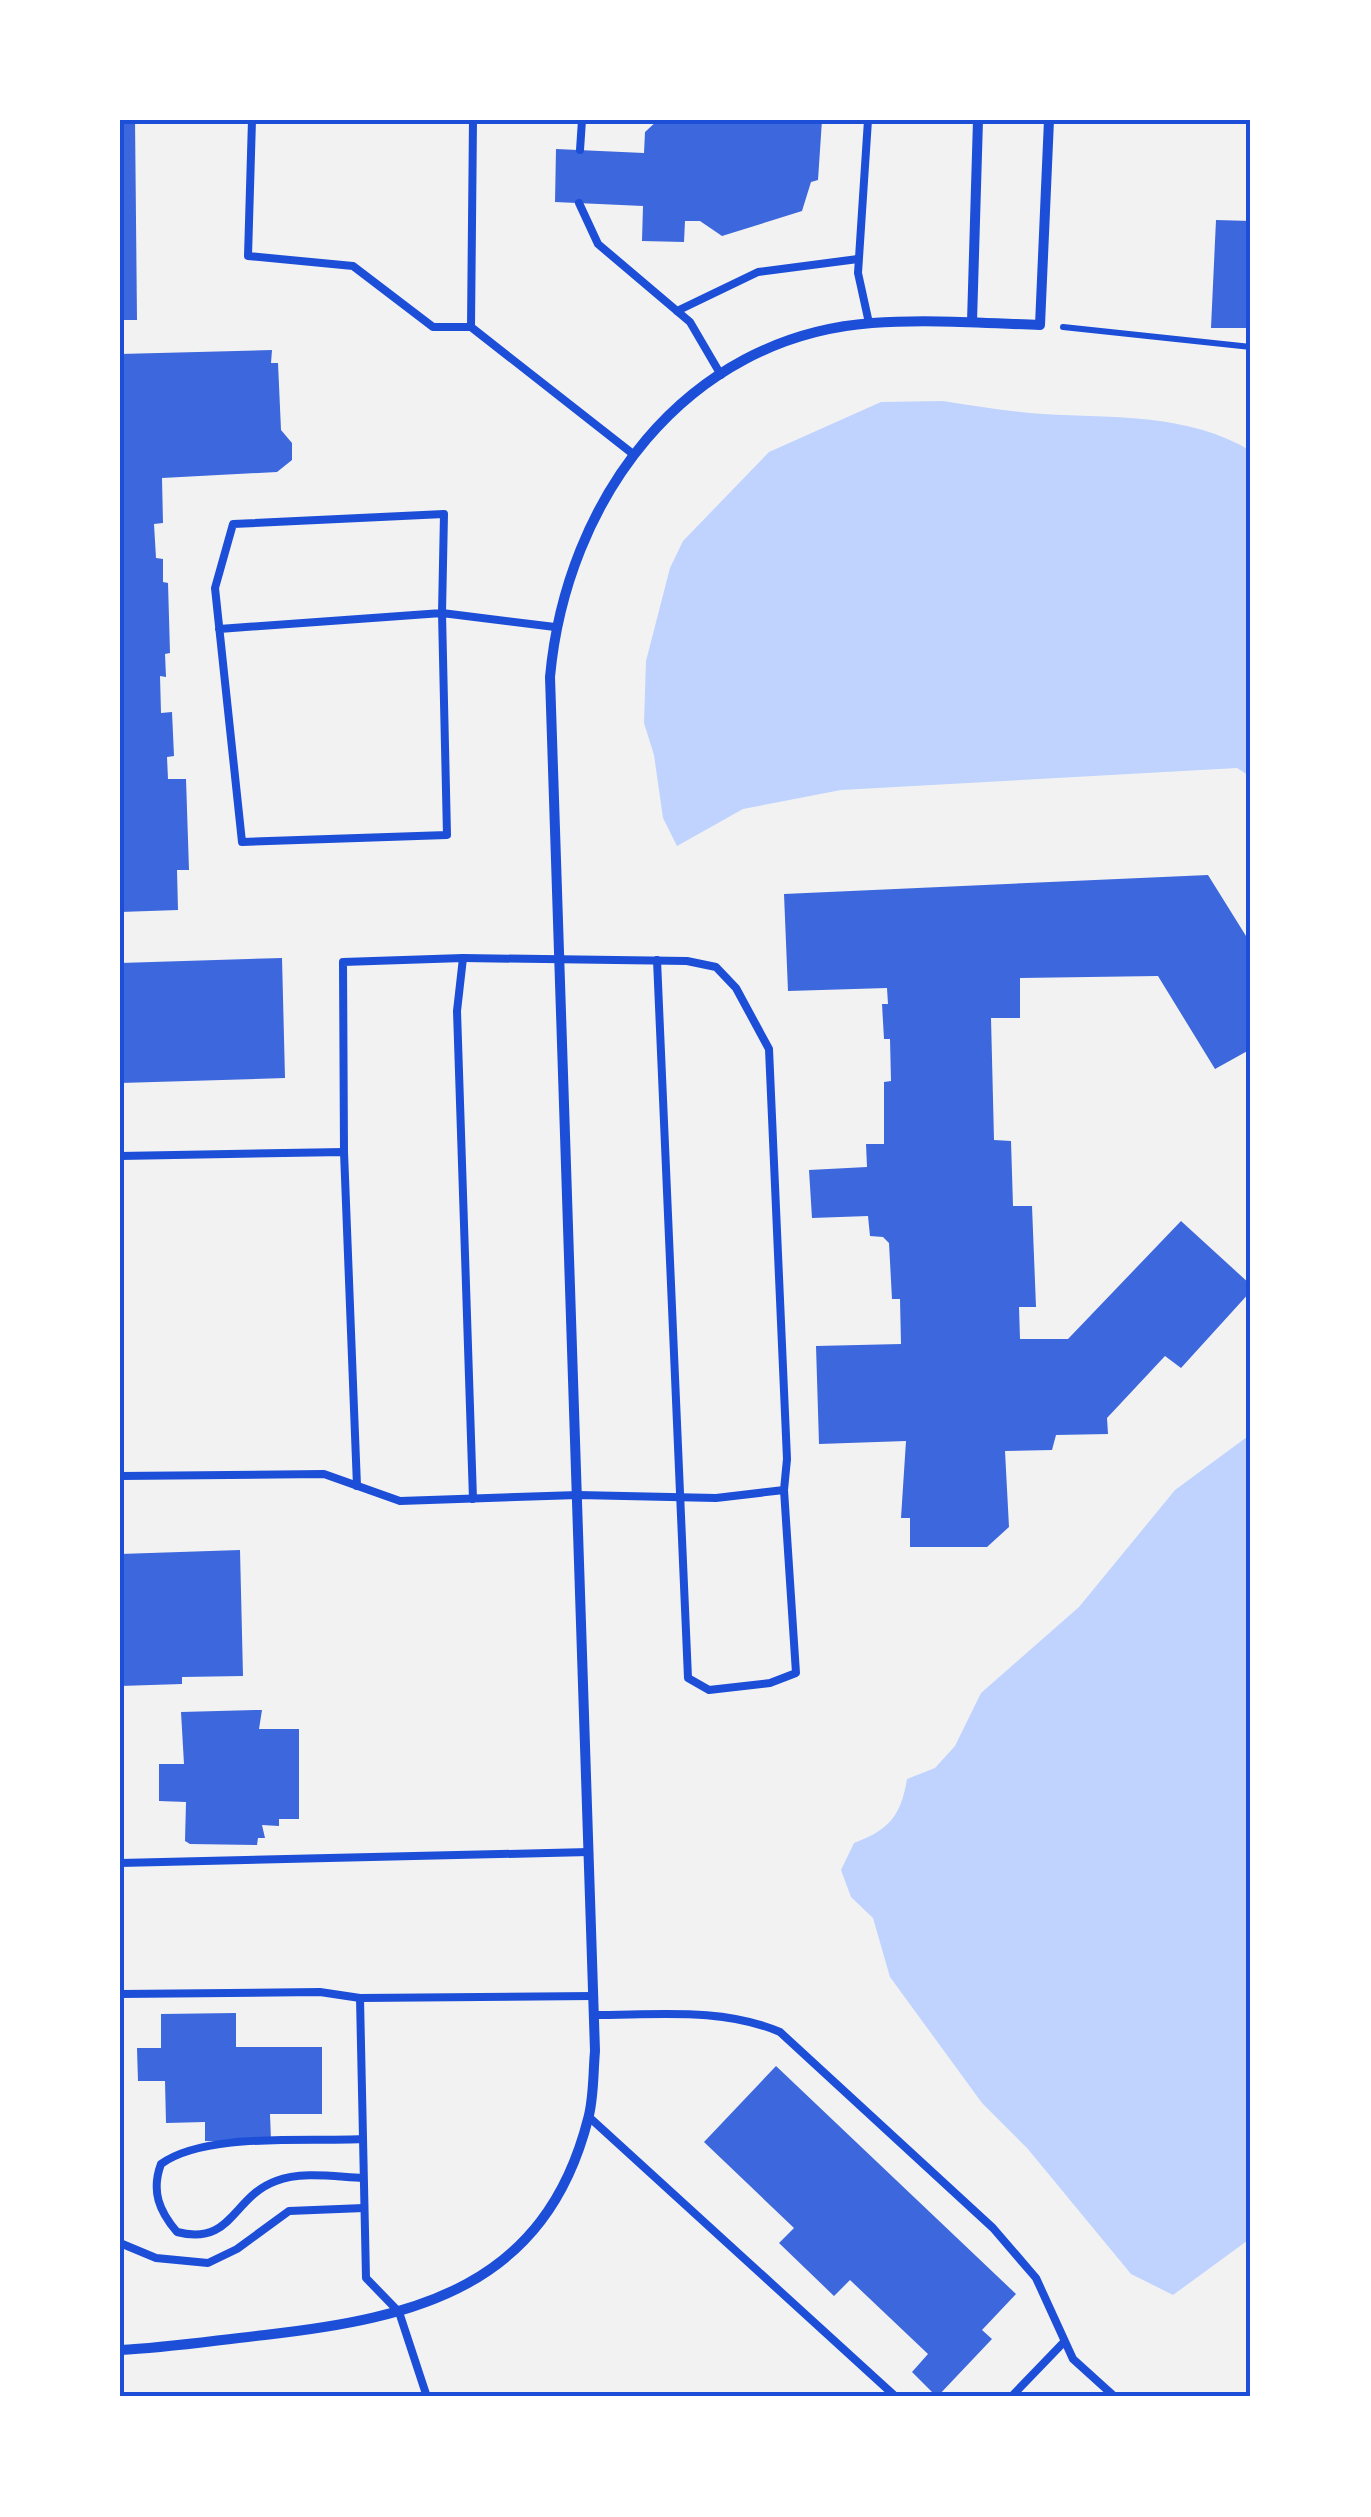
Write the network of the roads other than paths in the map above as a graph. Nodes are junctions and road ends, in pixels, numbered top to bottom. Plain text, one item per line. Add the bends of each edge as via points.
1 (252, 120) edge
2 (474, 120) edge
3 (582, 120) edge
4 (868, 120) edge
5 (978, 120) edge
6 (1048, 120) edge
7 (580, 150) dead end
8 (580, 203) dead end
9 (858, 259) junction
10 (678, 312) junction
11 (972, 322) junction
12 (869, 323) junction
13 (472, 328) junction
14 (721, 375) junction
15 (634, 454) junction
16 (442, 613) junction
17 (555, 627) junction
18 (219, 629) junction
19 (561, 957) junction
20 (462, 958) junction
21 (656, 960) junction
22 (344, 1152) junction
23 (120, 1156) edge
24 (120, 1476) edge
25 (357, 1486) junction
26 (784, 1490) junction
27 (578, 1495) junction
28 (682, 1497) junction
29 (473, 1498) junction
30 (588, 1852) junction
31 (120, 1862) edge
32 (120, 1994) edge
33 (593, 1996) junction
34 (360, 1998) junction
35 (594, 2015) junction
36 (590, 2117) junction
37 (362, 2140) junction
38 (363, 2178) junction
39 (364, 2208) junction
40 (120, 2243) edge
41 (399, 2312) junction
42 (1063, 2343) junction
43 (120, 2350) edge
44 (427, 2397) edge
45 (896, 2397) edge
46 (1012, 2397) edge
47 (1115, 2397) edge

1 - 13 lane via 248,256 353,266 432,327
2 - 13 lane
3 - 7 lane
4 - 9 lane
5 - 11 street
6 - 11 street via 1040,324
8 - 10 lane via 598,244
9 - 10 lane via 758,272
9 - 12 lane
10 - 14 lane
11 - 12 street
12 - 14 street via 759,353
13 - 15 lane
14 - 15 street via 652,429
15 - 17 street via 614,479 569,573
16 - 17 lane
16 - 18 lane
16 - 18 lane via 444,514 234,524 215,588
16 - 18 lane via 447,835 242,842
17 - 19 street via 550,676
19 - 20 lane
19 - 21 lane
19 - 27 street
20 - 22 lane via 343,962
20 - 29 lane via 458,1012
21 - 26 lane via 716,967 736,988 768,1049
21 - 28 lane
22 - 23 lane
22 - 25 lane
24 - 25 lane via 324,1474
25 - 29 lane via 400,1501
26 - 28 lane
26 - 28 lane via 796,1673 709,1690 688,1678
27 - 28 lane
27 - 29 lane
27 - 30 street
30 - 31 lane
30 - 33 street
32 - 34 lane via 320,1992
33 - 34 lane
33 - 35 street
34 - 37 lane
35 - 36 street
35 - 42 lane via 710,2015 780,2032 994,2228 1036,2278
36 - 41 street via 550,2211 503,2263 440,2300
36 - 45 lane
37 - 38 lane
37 - 38 lane via 202,2146 161,2164 156,2192 177,2232 198,2237 214,2233 252,2195 280,2179
38 - 39 lane
39 - 40 lane via 289,2211 208,2263 156,2258
39 - 41 lane via 366,2278
41 - 43 street via 344,2326
41 - 44 lane
42 - 46 lane
42 - 47 lane

